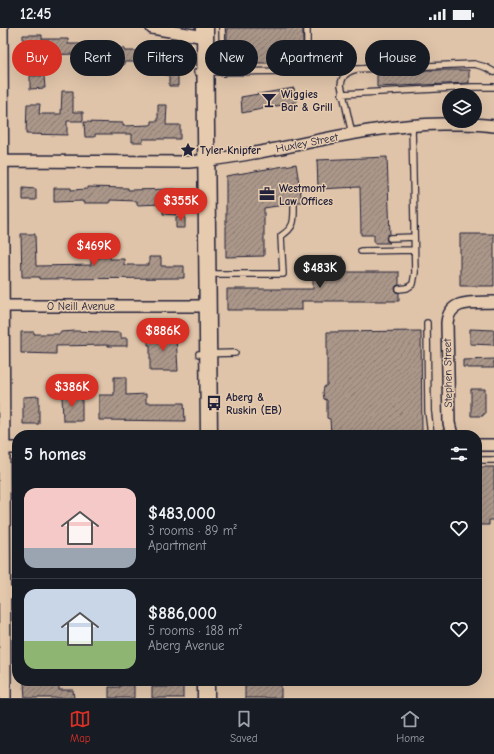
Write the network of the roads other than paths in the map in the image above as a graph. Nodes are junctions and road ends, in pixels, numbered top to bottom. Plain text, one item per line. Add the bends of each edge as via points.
1 (2, 28) edge
2 (152, 28) edge
3 (222, 28) edge
4 (307, 28) edge
5 (201, 32) edge
6 (222, 40) edge
7 (201, 72) junction
8 (205, 72) edge
9 (258, 72) edge
10 (494, 72) edge
11 (494, 87) edge
12 (342, 94) junction
13 (412, 125) junction
14 (494, 126) edge
15 (352, 134) junction
16 (1, 161) edge
17 (202, 161) junction
18 (294, 206) dead end
19 (414, 237) junction
20 (390, 238) dead end
21 (414, 250) junction
22 (361, 251) dead end
23 (208, 274) junction
24 (399, 289) dead end
25 (494, 302) edge
26 (3, 306) junction
27 (203, 306) junction
28 (427, 323) dead end
29 (235, 353) dead end
30 (204, 354) junction
31 (199, 430) edge
32 (209, 430) edge
33 (430, 430) edge
34 (448, 430) edge
35 (494, 445) edge
36 (482, 446) edge
37 (2, 448) edge
38 (482, 460) edge
39 (494, 460) edge
40 (5, 593) junction
41 (12, 593) edge
42 (206, 686) edge
43 (5, 698) edge
44 (206, 698) edge

1 - 16 street
2 - 5 street
3 - 6 lane
4 - 9 lane via 307,67 303,71
5 - 7 street
7 - 8 lane
7 - 17 street
10 - 12 lane via 474,64 357,69 350,71 342,80
11 - 12 lane
12 - 15 lane
13 - 14 street, Huxley Street via 477,123
13 - 15 street, Huxley Street
13 - 19 lane
15 - 17 street, Huxley Street
16 - 17 street, Huxley Street
16 - 26 street
17 - 23 street
17 - 27 street
18 - 23 lane via 293,224 282,236 282,274
19 - 20 lane
19 - 21 lane
21 - 22 lane
21 - 24 lane via 413,284
23 - 27 street
25 - 34 street, Stephen Street via 464,304 455,306 450,311 447,323
26 - 27 street, O Neill Avenue
26 - 37 street
27 - 30 street
28 - 33 lane
29 - 30 lane
30 - 31 street
30 - 32 street
35 - 36 street
37 - 40 street
38 - 39 lane
40 - 41 street
40 - 43 street
42 - 44 street

